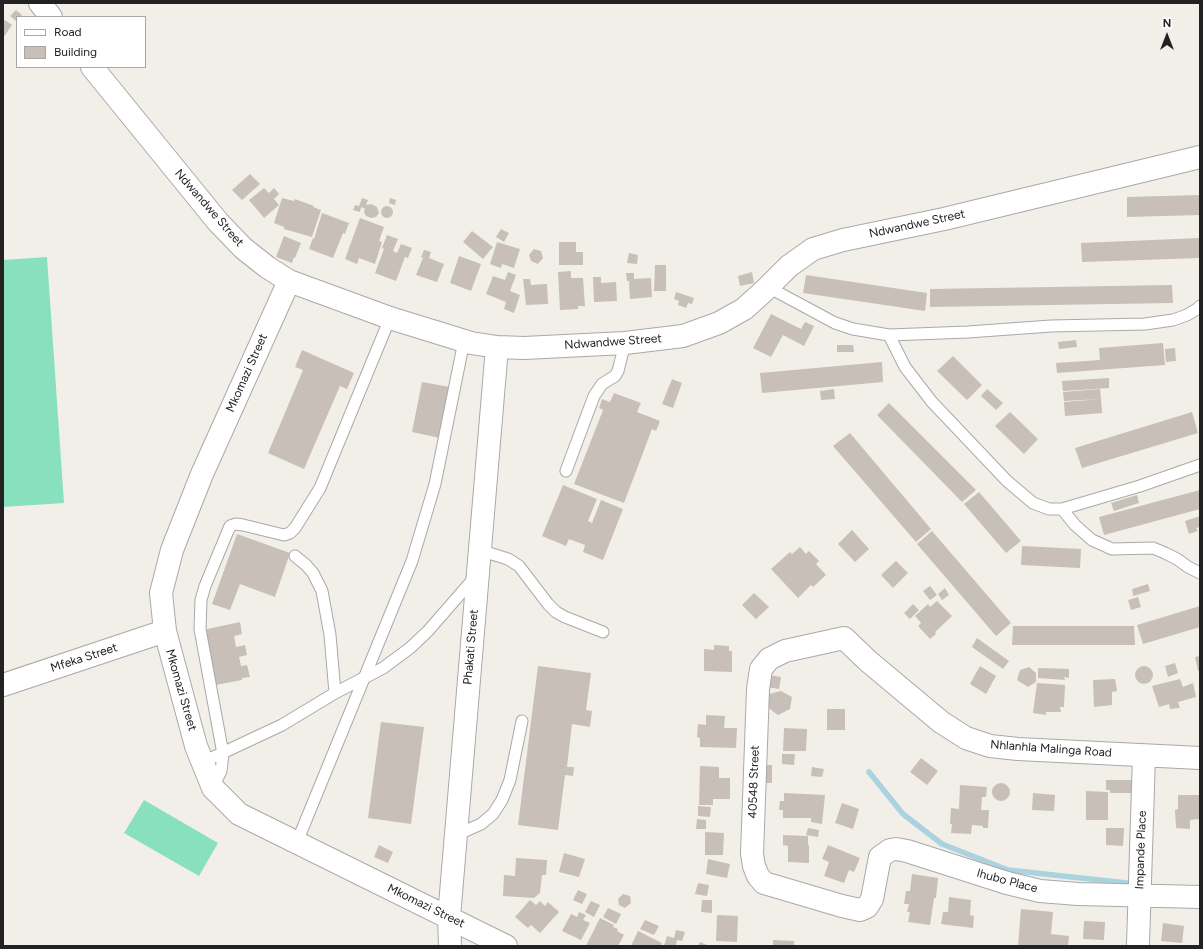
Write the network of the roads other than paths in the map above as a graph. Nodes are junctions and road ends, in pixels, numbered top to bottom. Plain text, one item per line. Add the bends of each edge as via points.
1 (40, 3) edge
2 (50, 16) edge
3 (93, 68) edge
4 (1200, 157) edge
5 (289, 281) junction
6 (768, 287) junction
7 (1200, 306) edge
8 (390, 318) junction
9 (889, 334) junction
10 (464, 340) junction
11 (625, 343) junction
12 (496, 347) junction
13 (1200, 465) edge
14 (566, 471) dead end
15 (1062, 508) junction
16 (479, 550) junction
17 (295, 556) dead end
18 (1200, 572) edge
19 (477, 575) junction
20 (164, 632) junction
21 (603, 632) dead end
22 (844, 638) joint
23 (364, 679) junction
24 (3, 685) edge
25 (335, 693) junction
26 (522, 721) dead end
27 (222, 754) junction
28 (1144, 756) junction
29 (1200, 758) edge
30 (203, 762) junction
31 (213, 788) junction
32 (456, 835) junction
33 (296, 842) junction
34 (1140, 894) junction
35 (1200, 897) edge
36 (860, 910) joint
37 (449, 917) junction
38 (1138, 944) dead end
39 (450, 946) edge
40 (506, 946) edge

1 - 2 street
3 - 5 street, Ndwandwe Street via 218,222 243,248
4 - 6 street, Ndwandwe Street via 813,249 789,266
5 - 8 street, Ndwandwe Street
5 - 20 street, Mkomazi Street via 202,474 172,550 162,593
6 - 9 lane via 835,323 852,329
6 - 11 street, Ndwandwe Street via 744,308 719,323 683,336
7 - 9 lane via 1187,316 1145,324
8 - 10 street, Ndwandwe Street
8 - 27 lane via 320,488 295,528 284,535 243,525 230,526 205,586 199,614 200,629
9 - 15 lane via 905,366 932,402 1008,481 1033,503 1049,508
10 - 12 street, Ndwandwe Street
10 - 23 lane via 429,510 412,562
11 - 12 street, Ndwandwe Street
11 - 14 lane via 618,371 602,384 594,396
12 - 16 street, Phakati Street
13 - 15 lane via 1140,486
15 - 18 lane via 1075,525 1092,540 1112,549 1153,548
16 - 19 street, Phakati Street
16 - 21 lane via 508,559 519,566 556,612
17 - 25 lane via 313,573 322,591 330,635
19 - 23 lane via 410,648
19 - 32 street, Phakati Street
20 - 24 street, Mfeka Street
20 - 30 street, Mkomazi Street via 196,746
22 - 28 street, Nhlanhla Malinga Road via 941,722 966,738 990,746 1018,749
22 - 36 street, 40548 Street via 785,651 769,659 761,669 752,854 758,876 764,883
23 - 25 lane
23 - 33 lane
25 - 27 lane via 282,725
26 - 32 lane via 510,780 502,800 493,814 481,824
27 - 30 lane
27 - 31 lane via 221,771
28 - 29 street, Nhlanhla Malinga Road
28 - 34 street, Impande Place
30 - 31 street, Mkomazi Street
31 - 33 street, Mkomazi Street via 239,814
32 - 37 street, Phakati Street
33 - 37 street, Mkomazi Street
34 - 35 street, Ihubo Place
34 - 36 street, Ihubo Place via 1040,891 896,849 890,850 880,858 872,899 867,907
34 - 38 street, Impande Place
37 - 39 street, Phakati Street
37 - 40 street, Mkomazi Street

